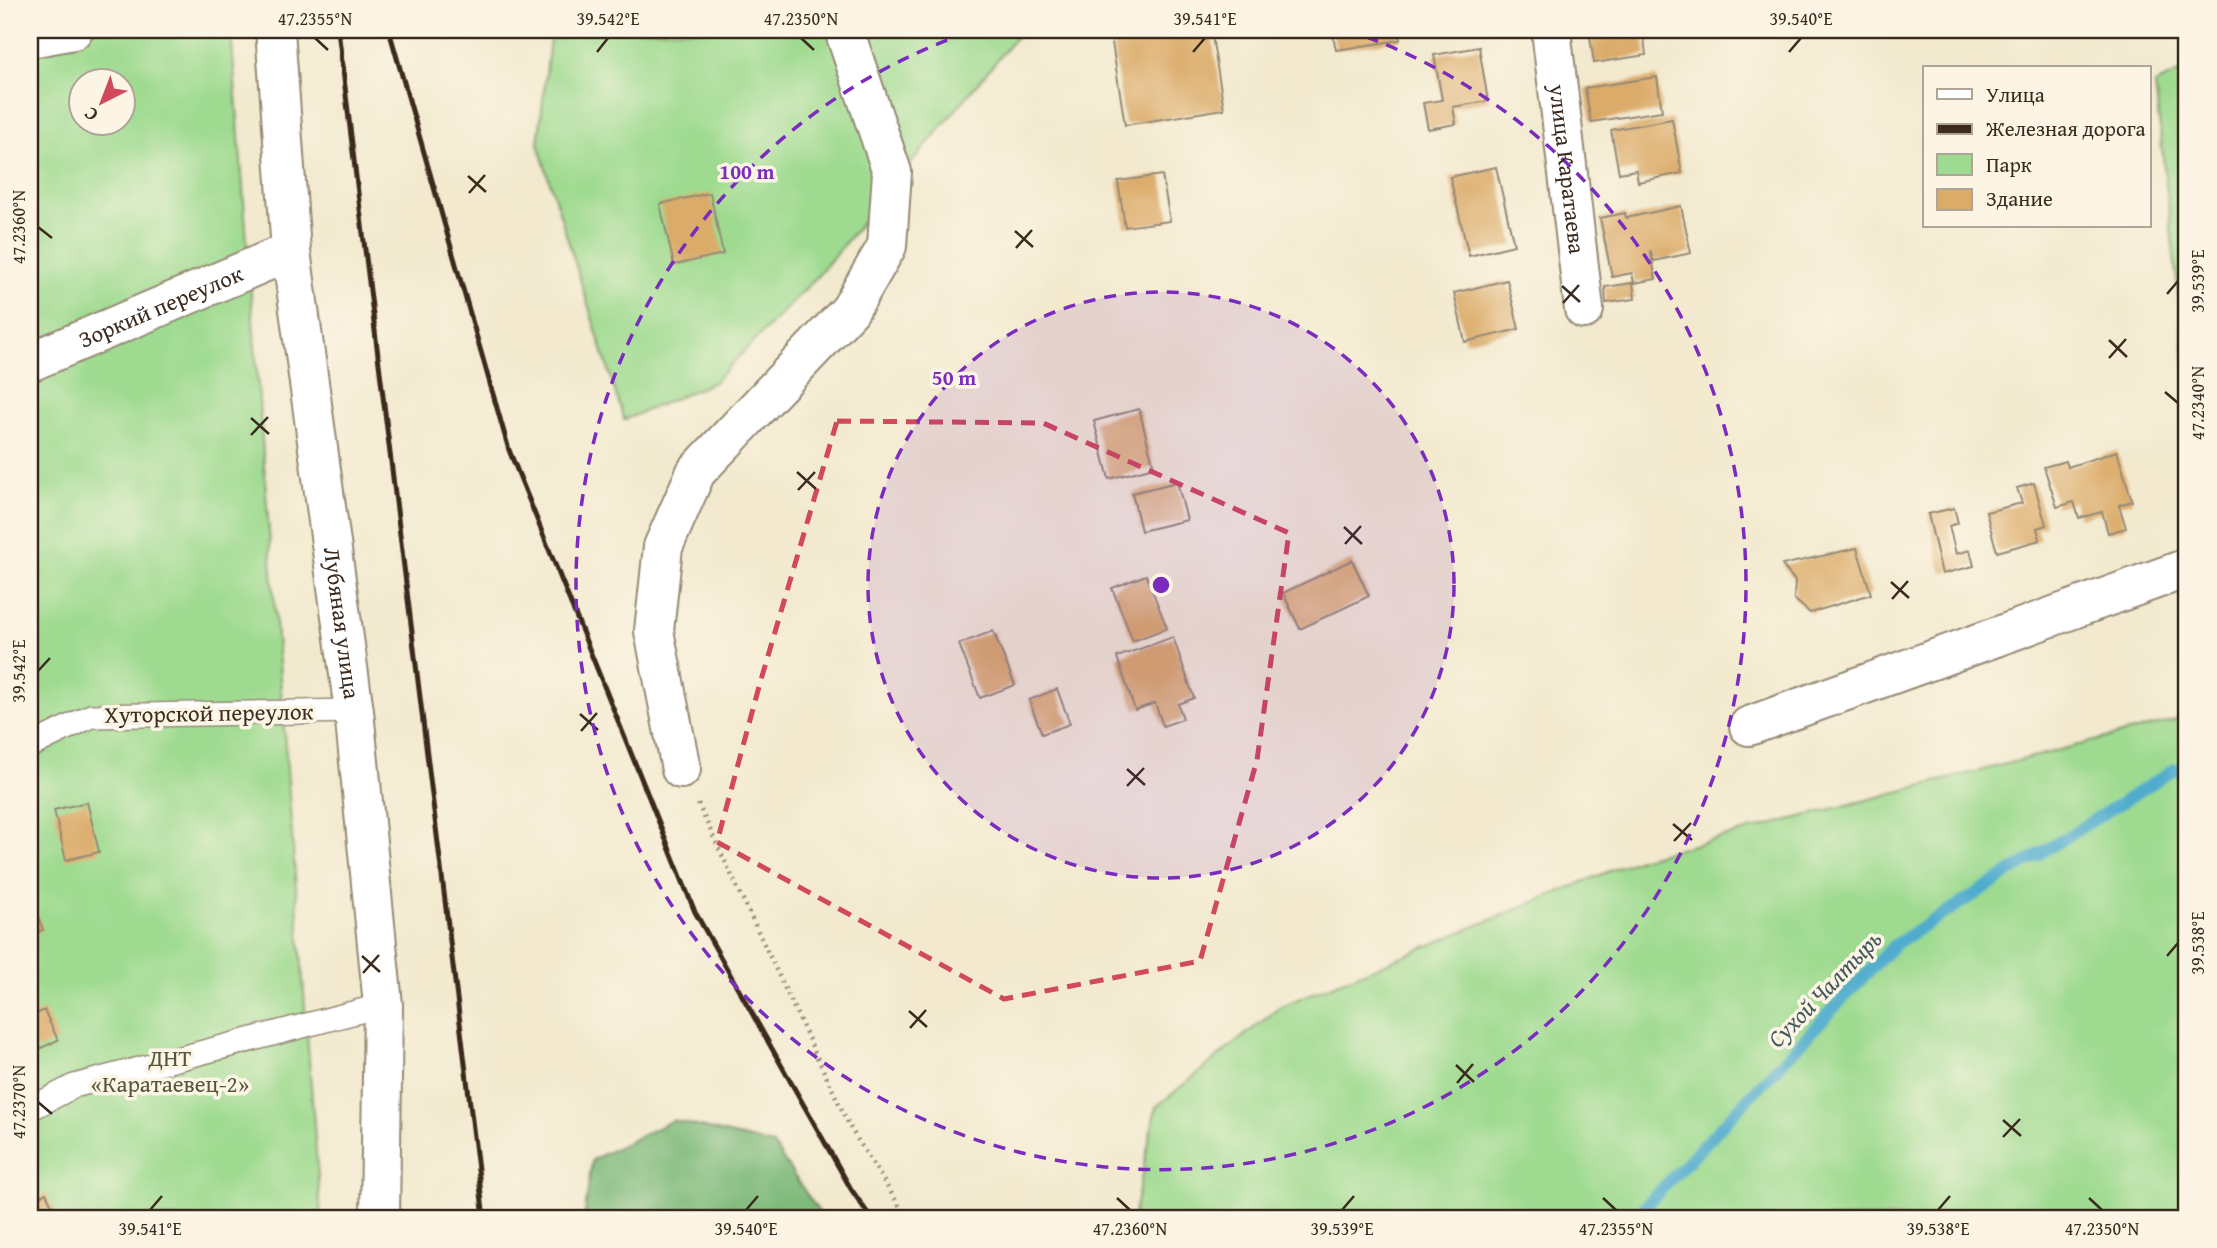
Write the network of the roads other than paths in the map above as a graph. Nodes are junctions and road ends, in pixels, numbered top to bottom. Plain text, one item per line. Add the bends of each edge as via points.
1 (73, 30) edge
2 (275, 30) edge
3 (844, 30) edge
4 (1552, 30) edge
5 (30, 38) edge
6 (291, 251) junction
7 (1584, 309) dead end
8 (30, 362) edge
9 (2187, 568) edge
10 (354, 711) junction
11 (1749, 726) dead end
12 (30, 746) edge
13 (681, 769) road end
14 (383, 1005) junction
15 (30, 1109) edge
16 (380, 1218) edge

1 - 5 street
2 - 6 street, Лубяная улица
3 - 13 street via 892,172 887,246 849,310 696,472 663,547 654,631
4 - 7 street, улица Каратаева
6 - 8 street, Зоркий переулок
6 - 10 street, Лубяная улица
9 - 11 street
10 - 12 lane, Хуторской переулок via 90,716
10 - 14 street, Лубяная улица
14 - 15 lane via 74,1086
14 - 16 street, Лубяная улица

